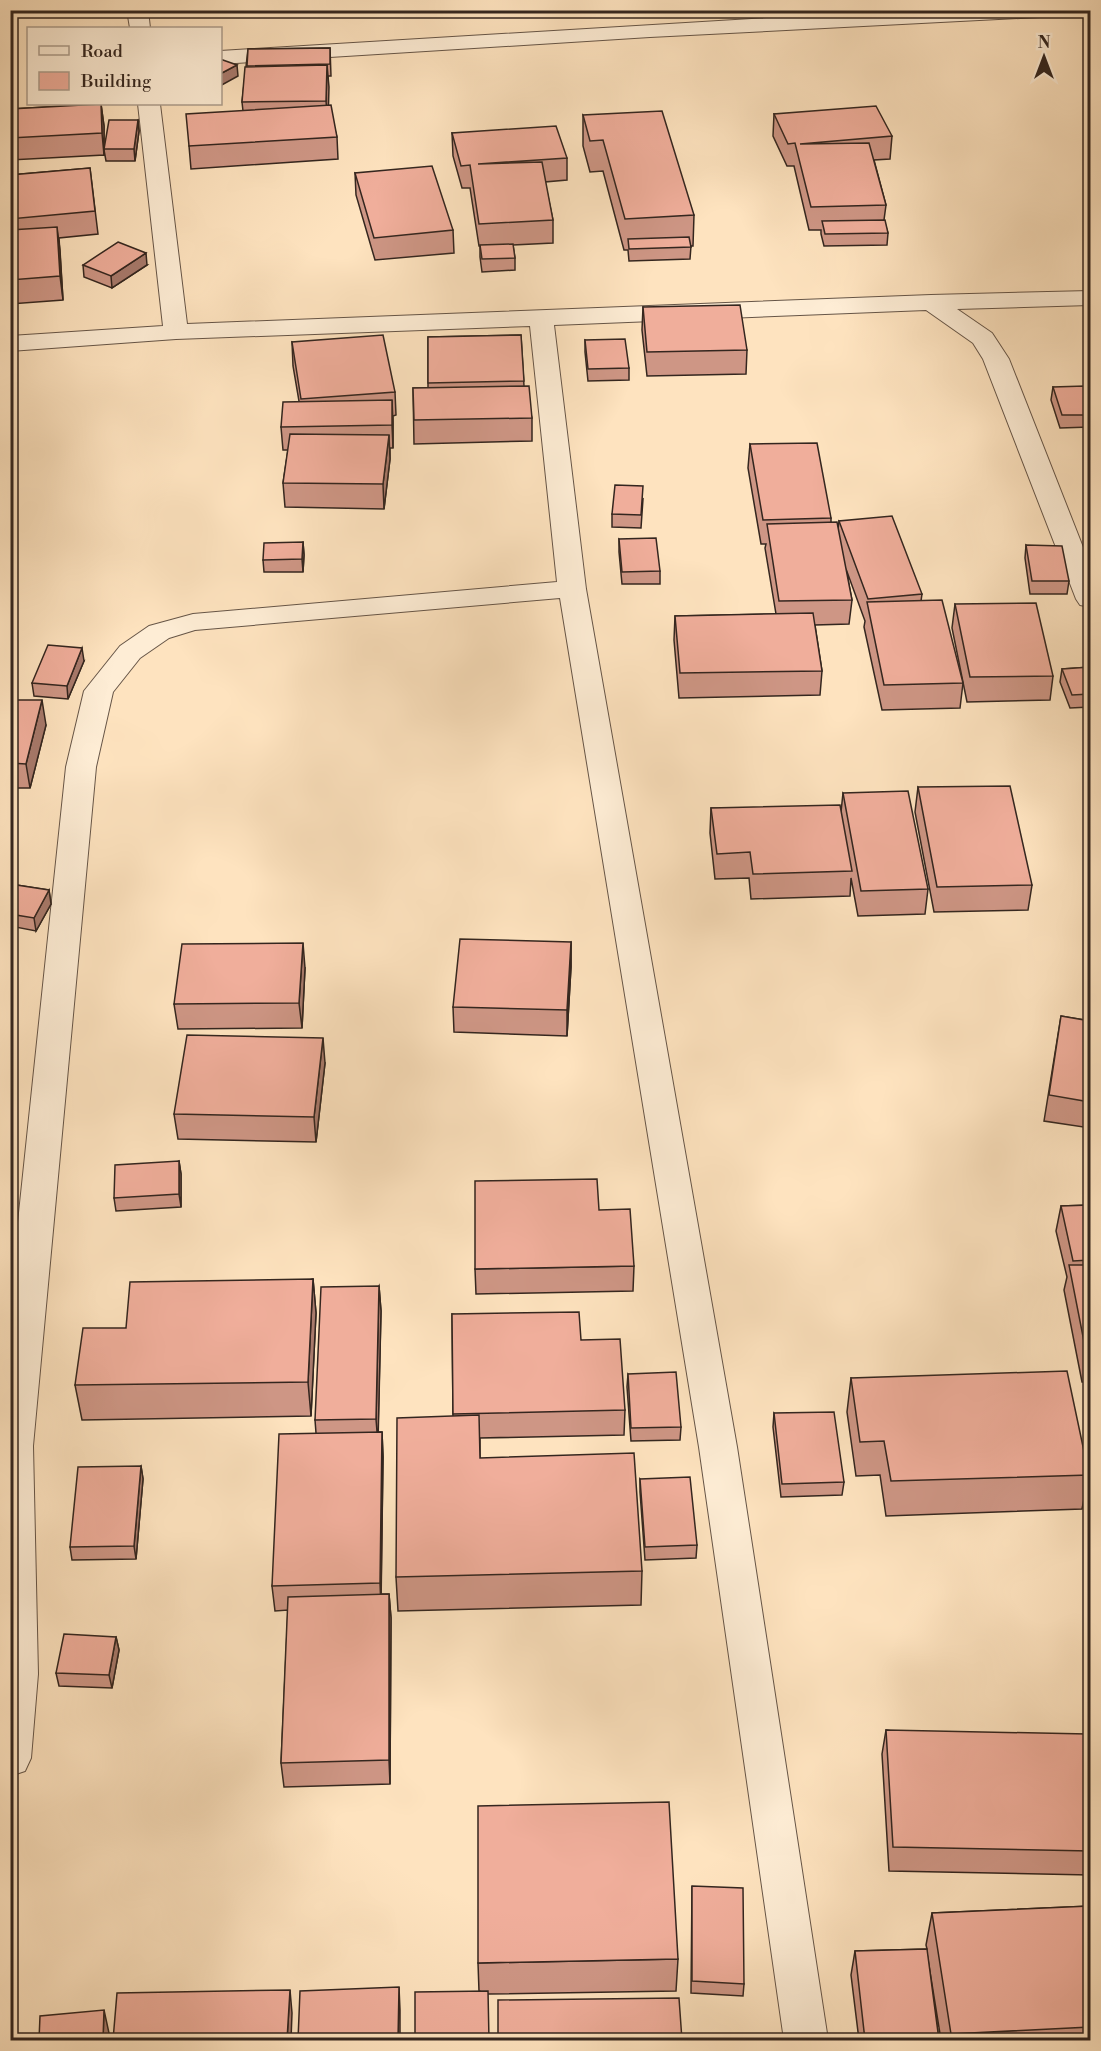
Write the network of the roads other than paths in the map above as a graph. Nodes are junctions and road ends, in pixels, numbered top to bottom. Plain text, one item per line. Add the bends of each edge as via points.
1 (137, 10) edge
2 (1059, 10) edge
3 (140, 27) edge
4 (222, 58) edge
5 (149, 105) edge
6 (1090, 298) edge
7 (931, 302) junction
8 (541, 318) junction
9 (176, 332) junction
10 (10, 344) edge
11 (572, 589) junction
12 (1090, 599) edge
13 (10, 1758) edge
14 (806, 2040) edge

1 - 3 street
2 - 4 street
5 - 9 street
6 - 7 street
7 - 8 street
7 - 12 street via 983,338 996,359
8 - 9 street
8 - 11 street
9 - 10 street
11 - 13 street via 193,622 159,632 130,652 99,691 81,767 14,1446 18,1674
11 - 14 street via 718,1447

